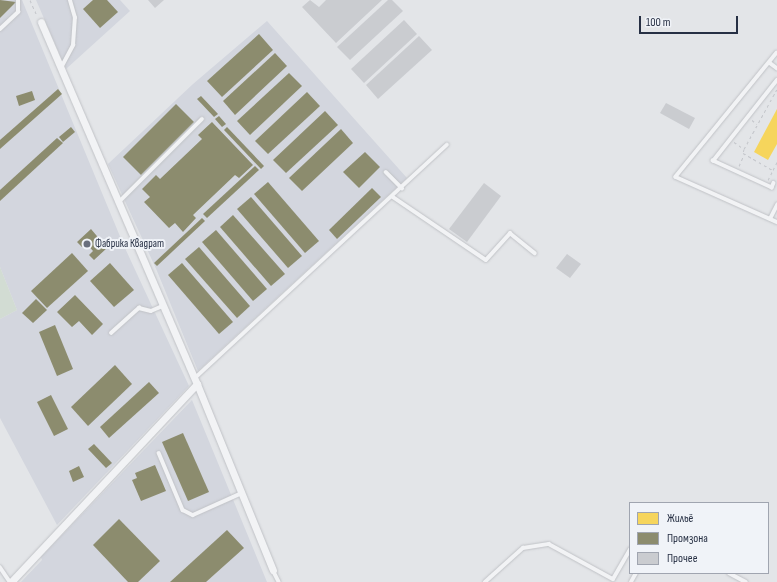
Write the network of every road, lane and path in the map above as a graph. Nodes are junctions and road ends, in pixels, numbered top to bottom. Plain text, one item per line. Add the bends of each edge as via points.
1 (18, 0) edge
2 (30, 0) edge
3 (70, 0) edge
4 (41, 22) joint
5 (0, 29) edge
6 (777, 53) edge
7 (770, 63) junction
8 (61, 68) junction
9 (777, 68) edge
10 (777, 80) edge
11 (777, 89) edge
12 (748, 116) junction
13 (202, 119) dead end
14 (758, 124) junction
15 (731, 139) junction
16 (447, 145) dead end
17 (744, 149) junction
18 (744, 154) junction
19 (777, 162) edge
20 (773, 170) junction
21 (386, 172) dead end
22 (736, 172) junction
23 (774, 183) dead end
24 (765, 185) junction
25 (402, 188) junction
26 (393, 197) junction
27 (119, 202) junction
28 (777, 205) edge
29 (770, 219) junction
30 (777, 222) edge
31 (534, 253) dead end
32 (164, 306) junction
33 (112, 333) dead end
34 (196, 381) junction
35 (159, 454) dead end
36 (240, 494) junction
37 (629, 552) edge
38 (0, 567) edge
39 (273, 570) joint
40 (731, 574) edge
41 (11, 582) edge
42 (279, 582) edge
43 (485, 582) edge
44 (746, 582) edge

1 - 5 lane via 18,12
2 - 4 path
3 - 8 lane via 75,18 73,45
4 - 8 street
6 - 7 lane
7 - 9 lane
7 - 29 lane via 676,177
8 - 27 street
10 - 12 lane
11 - 14 path
12 - 14 path
12 - 15 lane
13 - 27 lane
14 - 17 path
15 - 17 path
15 - 22 lane via 713,161
16 - 25 lane
17 - 18 path
18 - 20 path
18 - 22 path
19 - 20 path
20 - 24 path
21 - 25 lane
22 - 24 lane
23 - 24 lane via 772,188
25 - 26 lane
26 - 31 lane via 486,260 510,233
26 - 34 lane
27 - 32 street
28 - 29 lane
29 - 30 lane
32 - 33 lane via 151,311 139,308
32 - 34 street
34 - 36 street
34 - 41 street
35 - 36 lane via 183,510 192,515
36 - 39 street
37 - 43 lane via 613,579 549,544 523,548
38 - 41 lane
39 - 42 lane
40 - 44 lane

